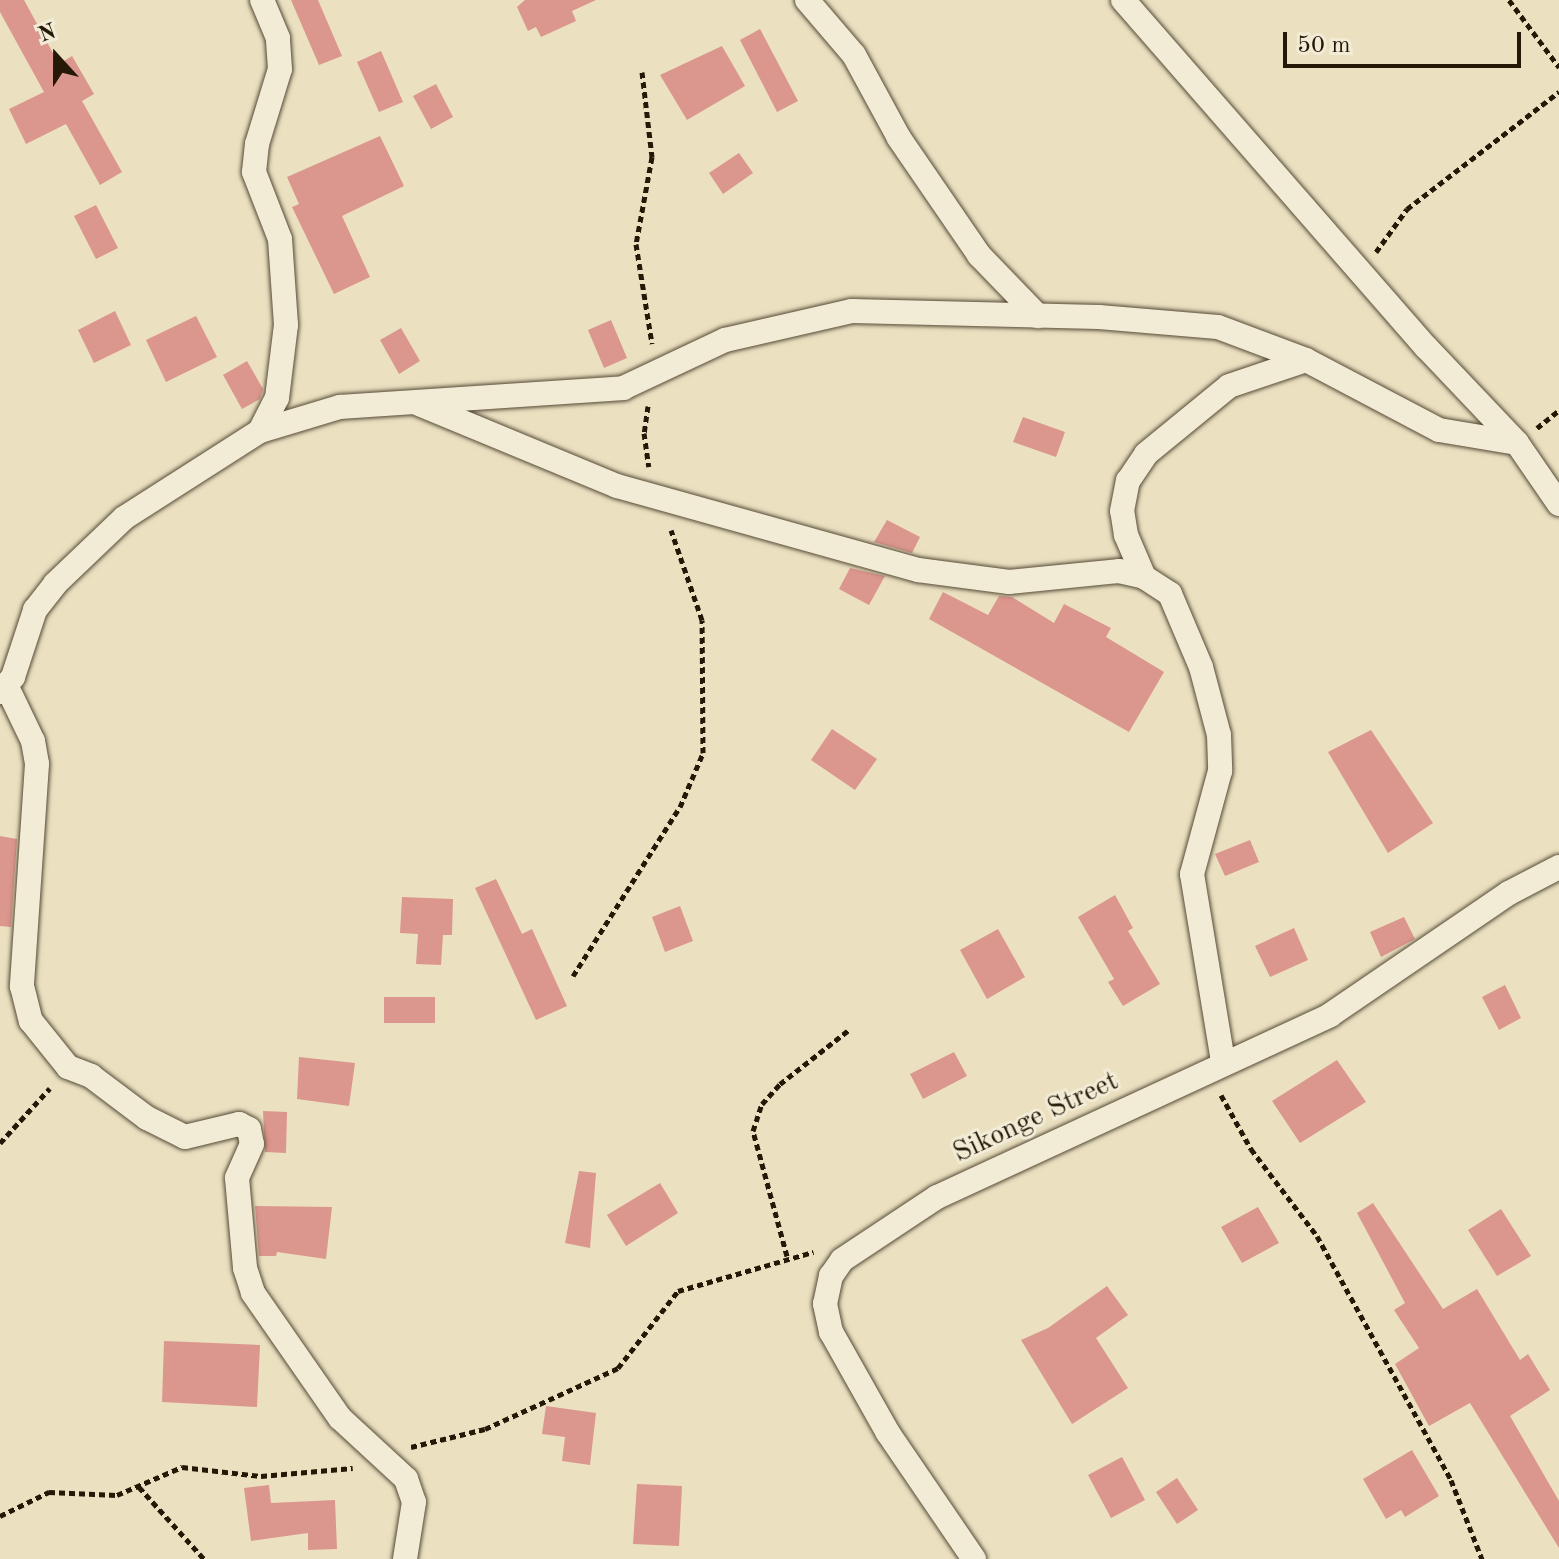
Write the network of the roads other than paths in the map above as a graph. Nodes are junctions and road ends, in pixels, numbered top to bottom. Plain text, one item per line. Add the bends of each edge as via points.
1 (262, 0) edge
2 (807, 0) edge
3 (1123, 0) edge
4 (1038, 316) junction
5 (1306, 360) junction
6 (413, 401) junction
7 (260, 431) junction
8 (1517, 443) junction
9 (1559, 504) edge
10 (1144, 577) junction
11 (25, 635) junction
12 (0, 654) edge
13 (3, 689) edge
14 (1559, 867) edge
15 (1217, 1066) junction
16 (405, 1559) edge
17 (974, 1559) edge

1 - 7 street via 278,38 280,69 254,172 280,239 286,325 277,398
2 - 4 street via 854,55 899,138 979,255
3 - 8 street
4 - 5 street via 1191,322 1253,337
4 - 6 street via 852,311 760,328 653,377 600,393
5 - 8 street via 1439,430
5 - 10 street via 1229,386 1146,454 1128,481 1122,511
6 - 7 street via 340,407
6 - 10 street via 617,486 726,520 963,580 1009,582 1119,571
7 - 11 street via 124,518 55,584 35,610
8 - 9 street
10 - 15 street via 1170,594 1183,618 1219,735 1220,771 1192,874
11 - 12 street
11 - 13 street
13 - 16 street via 33,741 37,764 22,986 38,1034 68,1067 91,1076 147,1118 185,1137 239,1124 249,1129 252,1144 237,1178 245,1268 253,1293 313,1384 406,1479 414,1502
14 - 15 street, Sikonge Street via 1509,893 1330,1015
15 - 17 street, Sikonge Street via 937,1197 860,1245 831,1276 825,1304 831,1332 888,1433

